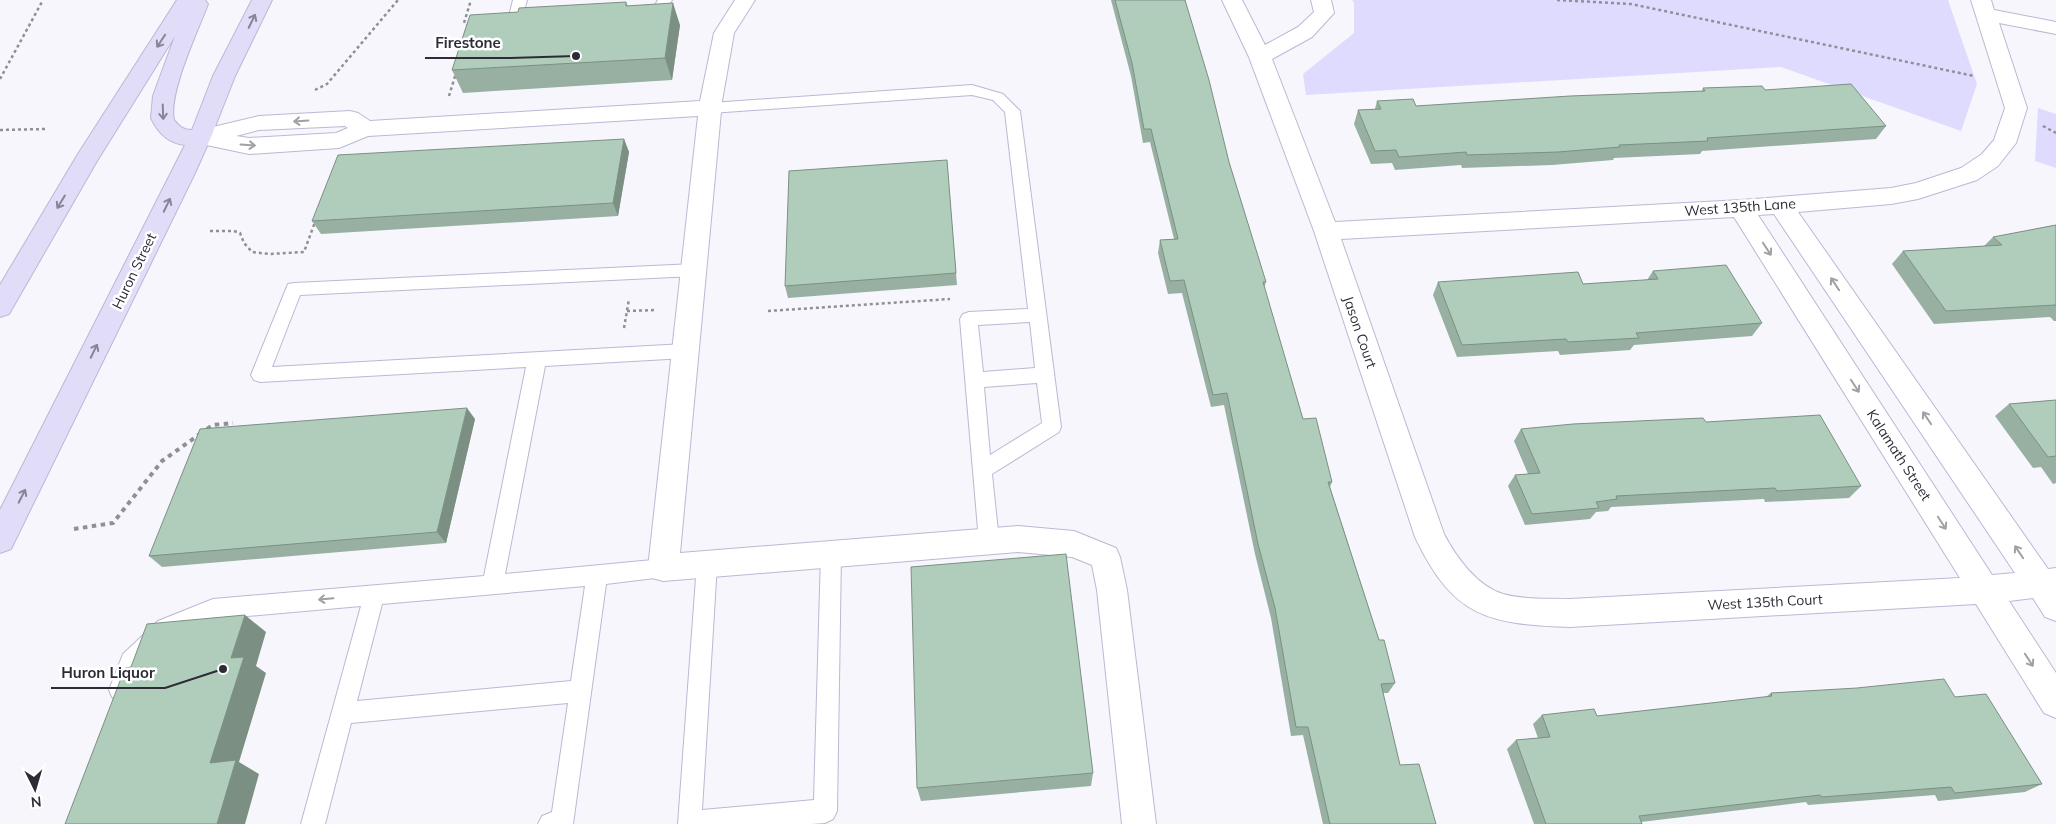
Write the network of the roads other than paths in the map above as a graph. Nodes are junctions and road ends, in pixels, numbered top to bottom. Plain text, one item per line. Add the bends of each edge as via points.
1 (187, 0) edge
2 (199, 0) edge
3 (262, 0) edge
4 (520, 0) edge
5 (665, 0) edge
6 (745, 0) edge
7 (1232, 0) edge
8 (1321, 0) edge
9 (1985, 8) edge
10 (631, 11) edge
11 (554, 14) edge
12 (2056, 28) edge
13 (1260, 57) junction
14 (710, 108) junction
15 (200, 137) junction
16 (1781, 205) junction
17 (1741, 208) junction
18 (1326, 231) junction
19 (694, 270) junction
20 (0, 307) edge
21 (1038, 315) junction
22 (685, 351) junction
23 (537, 359) junction
24 (1046, 375) junction
25 (973, 380) junction
26 (982, 470) junction
27 (0, 540) edge
28 (989, 541) junction
29 (831, 554) junction
30 (707, 564) junction
31 (663, 568) junction
32 (597, 576) junction
33 (493, 585) junction
34 (1984, 590) junction
35 (2051, 591) edge
36 (374, 595) junction
37 (1478, 596) joint
38 (580, 691) junction
39 (2056, 702) edge
40 (114, 706) edge
41 (344, 713) junction
42 (313, 824) edge
43 (550, 824) edge
44 (1139, 824) edge

1 -> 20 main road via 86,160
2 -> 15 main road via 167,88 162,118 180,137
15 -> 3 main road, Huron Street via 224,76
4 - 11 lane via 516,16
5 - 10 lane via 660,9
6 - 14 street via 724,33
7 - 13 street, Jason Court
8 - 13 street via 1324,13 1305,32
9 - 12 street
9 - 16 street, West 135th Lane via 2016,108 2005,143 1990,160 1969,174 1918,191
13 - 18 street, Jason Court
14 - 15 street via 365,129 339,140 249,146
14 - 19 street
14 - 21 lane via 972,90 998,97 1012,111
27 -> 15 main road, Huron Street
16 - 17 street, West 135th Lane
35 -> 16 street
17 - 18 street, West 135th Lane
17 -> 34 street, Kalamath Street
18 - 37 street, Jason Court via 1430,537 1456,579
19 - 22 street
19 - 23 lane via 294,289 260,375
21 - 24 lane
21 - 25 lane via 969,319
22 - 23 lane
22 - 31 street
23 - 33 lane
24 - 25 lane
24 - 26 lane via 1052,426
25 - 26 lane
26 - 28 lane
28 - 29 street
28 - 44 street via 1018,539 1074,544 1105,557 1112,590
29 - 30 street
29 - 30 lane via 825,811 689,822
30 - 31 street
31 - 32 lane
32 - 33 lane
32 - 38 lane
33 - 36 lane
34 - 35 street, West 135th Court
34 - 37 street, West 135th Court via 1570,613 1502,608
34 -> 39 street, Kalamath Street
36 -> 40 lane via 213,609 166,628 131,661
36 - 41 lane
38 - 41 lane
38 - 43 lane via 562,823
41 - 42 lane

